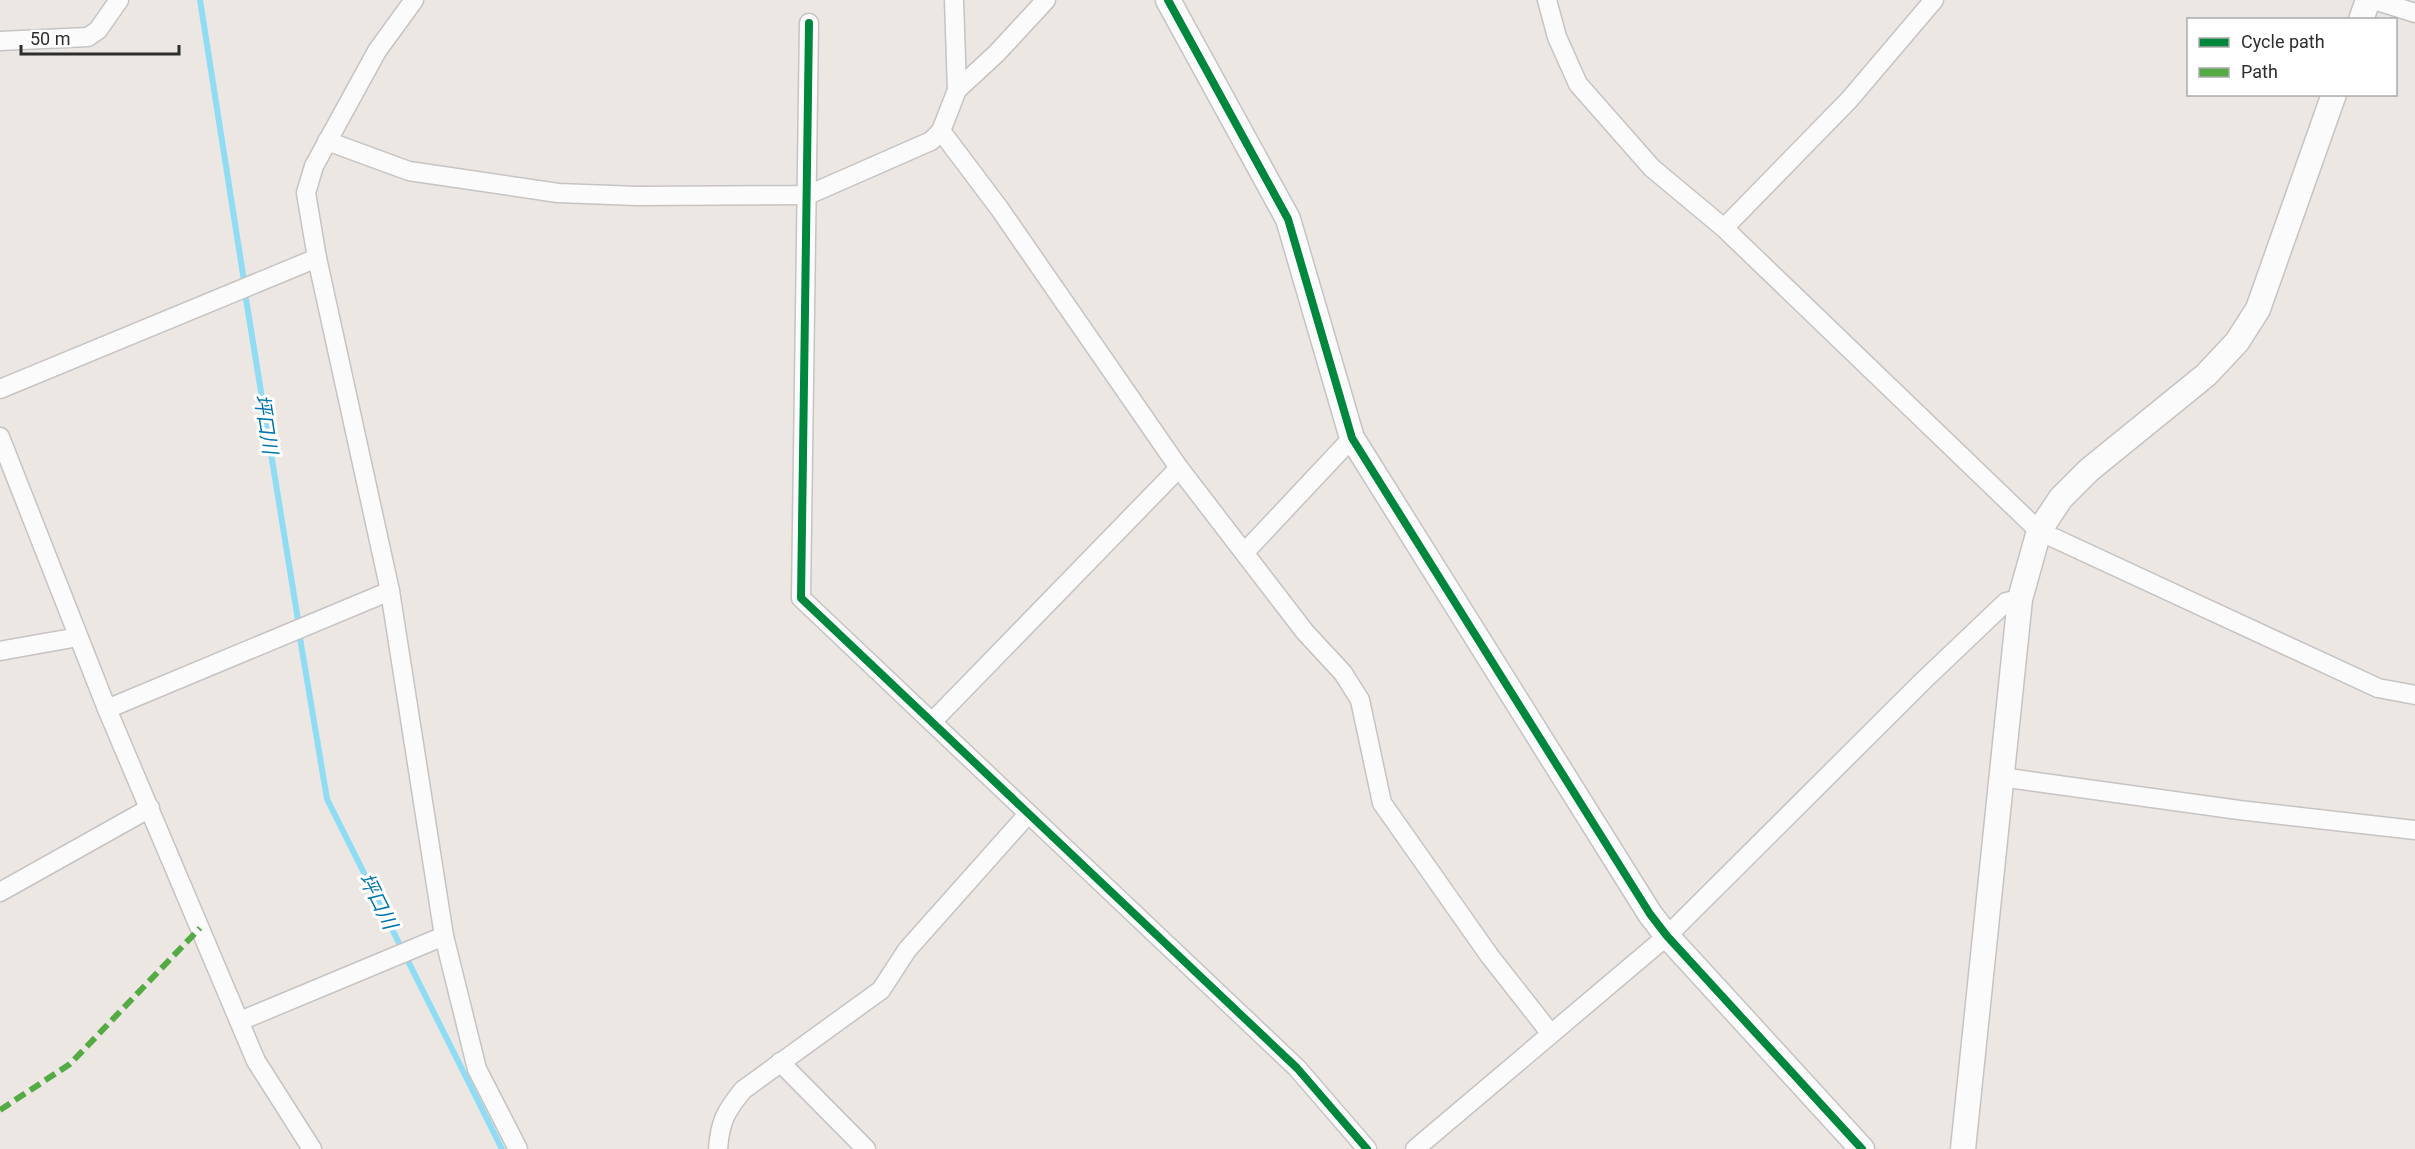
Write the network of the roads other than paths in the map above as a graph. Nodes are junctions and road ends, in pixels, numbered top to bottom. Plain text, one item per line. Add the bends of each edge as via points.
1 (119, 0) edge
2 (414, 0) edge
3 (954, 0) edge
4 (1046, 0) edge
5 (1168, 0) edge
6 (1547, 0) edge
7 (1934, 0) edge
8 (2368, 0) edge
9 (2374, 0) edge
10 (2415, 14) edge
11 (2362, 18) edge
12 (809, 22) dead end
13 (0, 41) edge
14 (957, 90) junction
15 (2333, 96) edge
16 (941, 130) junction
17 (327, 141) junction
18 (808, 195) junction
19 (1724, 228) junction
20 (317, 258) junction
21 (0, 389) edge
22 (0, 437) edge
23 (1352, 438) junction
24 (1179, 468) junction
25 (2038, 531) junction
26 (1245, 552) junction
27 (390, 591) junction
28 (2020, 598) junction
29 (78, 637) junction
30 (0, 651) edge
31 (2415, 695) edge
32 (107, 709) junction
33 (932, 722) junction
34 (2001, 777) junction
35 (150, 808) junction
36 (1028, 814) junction
37 (2415, 830) edge
38 (0, 892) edge
39 (444, 936) junction
40 (1667, 936) junction
41 (240, 1022) junction
42 (1551, 1034) junction
43 (780, 1062) junction
44 (859, 1147) edge
45 (312, 1149) edge
46 (518, 1149) edge
47 (718, 1149) edge
48 (1367, 1149) edge
49 (1414, 1149) edge
50 (1862, 1149) edge
51 (1963, 1149) edge

1 - 13 street via 98,30 88,37
2 - 17 street via 377,51
3 - 14 street
4 - 14 street
5 - 23 street via 1288,219
6 - 19 street via 1557,37 1578,84 1652,168
7 - 19 street via 1849,100
8 - 11 street
9 - 10 street
12 - 18 street
14 - 16 street
15 - 25 street via 2258,309 2237,342 2206,375 2089,470 2061,498
16 - 18 street via 931,141
16 - 24 street
17 - 18 street via 409,171 558,193
17 - 20 street via 306,193
18 - 33 street via 801,598
19 - 25 street
20 - 21 street
20 - 27 street
22 - 29 street
23 - 26 street
23 - 40 street
24 - 26 street
24 - 33 street
25 - 28 street
25 - 31 street via 2378,688
26 - 42 street via 1305,632 1354,687 1382,803 1395,825
27 - 32 street
27 - 39 street
28 - 34 street
28 - 40 street via 2006,602 1923,681
29 - 30 street
29 - 32 street
32 - 35 street
33 - 36 street
34 - 37 street
34 - 51 street
35 - 38 street
35 - 41 street
36 - 43 street via 907,950 881,990
36 - 48 street via 1297,1068
39 - 41 street
39 - 46 street via 477,1069
40 - 42 street
40 - 50 street
41 - 45 street via 256,1061
42 - 49 street
43 - 44 street
43 - 47 street via 743,1090 726,1110

